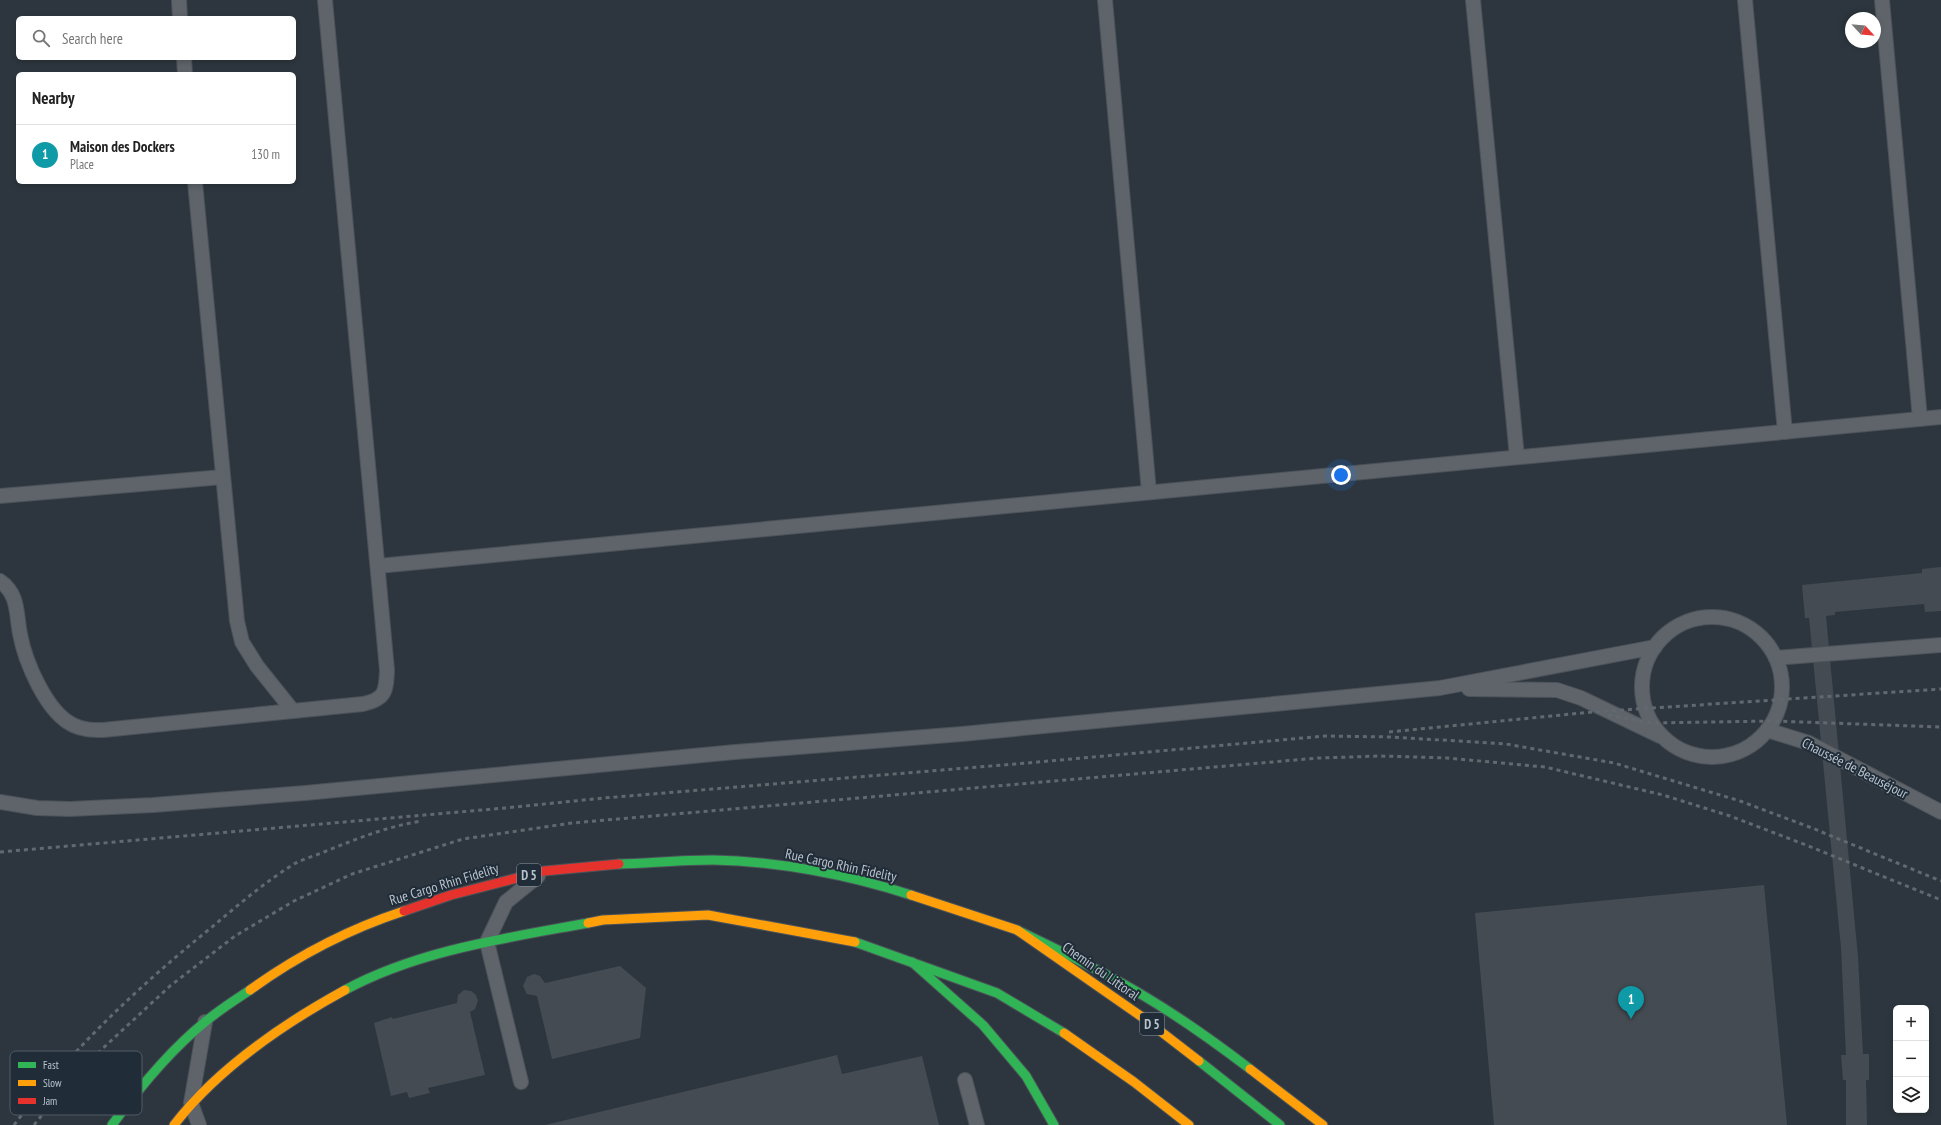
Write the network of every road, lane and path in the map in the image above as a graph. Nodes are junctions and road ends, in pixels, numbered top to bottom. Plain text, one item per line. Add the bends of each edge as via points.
1 (179, 0) edge
2 (325, 0) edge
3 (1105, 0) edge
4 (1473, 0) edge
5 (1746, 0) edge
6 (1882, 0) edge
7 (180, 16) edge
8 (184, 60) edge
9 (185, 72) edge
10 (195, 184) edge
11 (1941, 417) edge
12 (1920, 419) junction
13 (1784, 432) junction
14 (1517, 457) junction
15 (223, 477) junction
16 (1149, 492) junction
17 (0, 496) edge
18 (378, 566) junction
19 (0, 581) edge
20 (1941, 644) edge
21 (1655, 647) junction
22 (1776, 658) junction
23 (1440, 688) junction
24 (293, 711) junction
25 (1767, 730) junction
26 (1661, 736) junction
27 (0, 802) edge
28 (1941, 812) edge
29 (544, 871) junction
30 (1017, 930) junction
31 (487, 942) junction
32 (912, 962) junction
33 (205, 1022) junction
34 (965, 1080) dead end
35 (521, 1082) dead end
36 (142, 1085) edge
37 (191, 1103) junction
38 (119, 1115) edge
39 (112, 1125) edge
40 (174, 1125) edge
41 (199, 1125) edge
42 (977, 1125) edge
43 (1054, 1125) edge
44 (1189, 1125) edge
45 (1280, 1125) edge
46 (1323, 1125) edge

1 - 7 lane
2 - 18 lane
3 - 16 lane
4 - 14 lane
5 - 13 lane
6 - 12 lane
8 - 9 lane
10 - 15 lane
11 - 12 lane
12 - 13 lane
13 - 14 lane
14 - 16 lane
15 - 17 lane
15 - 24 lane via 233,596 242,642 257,666
16 - 18 lane
18 - 24 lane via 387,670 383,695 377,700 363,704
19 - 24 lane via 10,591 18,609 20,633 27,662 43,694 71,725 84,730 103,730
20 - 22 lane
21 - 22 lane via 1669,632 1688,622 1708,617 1729,619 1748,627 1764,641
21 - 23 lane
21 - 26 lane via 1645,666 1641,688 1645,709
22 - 25 lane via 1781,679 1780,700
23 - 26 lane via 1557,690 1582,698
23 - 27 lane via 305,793 83,808 36,808
25 - 26 lane via 1750,746 1728,756 1704,757 1681,750
25 - 28 lane, Chaussée de Beauséjour via 1809,743
29 - 30 main road, Rue Cargo Rhin Fidelity / D 5 via 618,864 714,860 796,866 886,887
29 - 31 lane via 506,902
29 - 33 main road, Rue Cargo Rhin Fidelity / D 5 via 451,895 376,920 319,947 271,976
30 - 45 main road, Chemin du Littoral / D 5 via 1142,1017
30 - 46 main road via 1102,972 1162,1007
31 - 32 main road via 603,920 708,915 853,941
31 - 35 lane
31 - 37 main road via 422,959 362,981 316,1006 230,1066
32 - 43 main road via 983,1025 1026,1076
32 - 44 main road via 997,993 1072,1038
33 - 36 main road, Rue Cargo Rhin Fidelity / D 5
33 - 37 lane
34 - 42 lane
37 - 40 main road
37 - 41 lane
38 - 39 main road, Rue Cargo Rhin Fidelity / D 5

